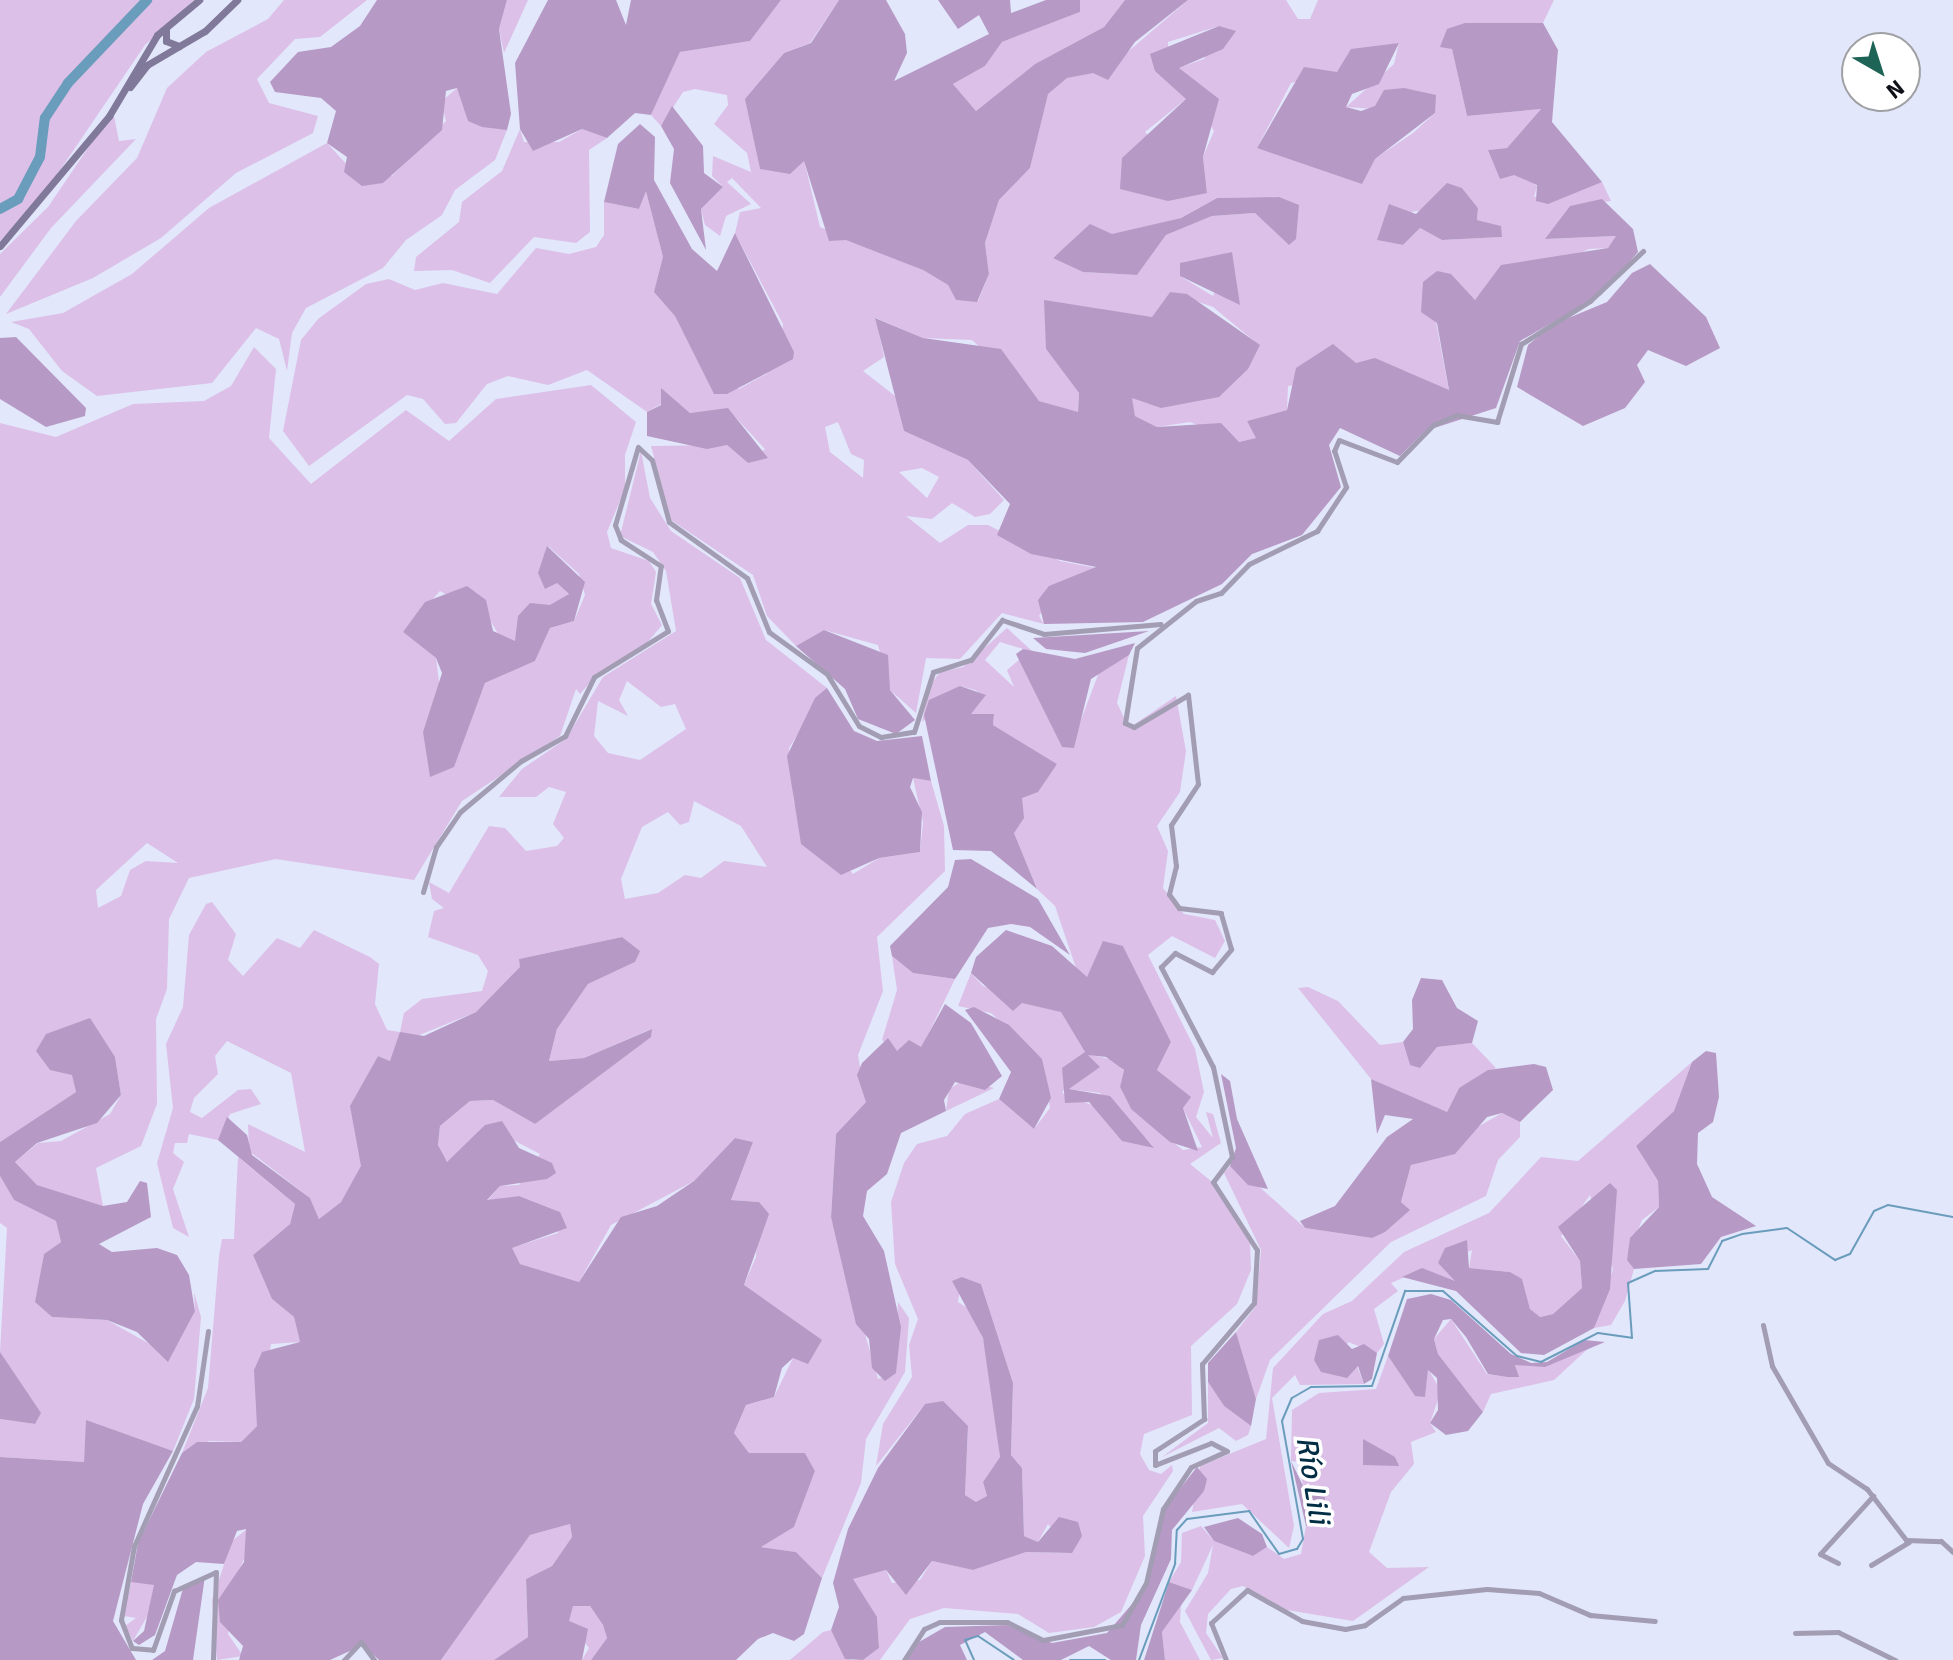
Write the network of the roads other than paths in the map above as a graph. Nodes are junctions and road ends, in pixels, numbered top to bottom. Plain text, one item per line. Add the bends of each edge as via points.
1 (202, 0) edge
2 (237, 0) edge
3 (171, 21) junction
4 (182, 45) junction
5 (120, 98) junction
6 (0, 246) edge
7 (1643, 251) dead end
8 (1165, 623) junction
9 (423, 892) dead end
10 (1763, 1325) dead end
11 (208, 1331) dead end
12 (1873, 1496) junction
13 (1909, 1542) junction
14 (1953, 1552) edge
15 (1838, 1563) dead end
16 (1871, 1565) dead end
17 (1655, 1621) dead end
18 (1795, 1633) dead end
19 (213, 1660) edge
20 (344, 1660) edge
21 (374, 1660) edge
22 (904, 1660) edge
23 (1226, 1660) edge
24 (1895, 1660) edge

1 - 3 street
2 - 4 street
3 - 4 street via 164,38
3 - 5 street
4 - 5 street via 147,65
5 - 6 street
7 - 8 street via 1590,301 1521,344 1497,422 1456,415 1433,425 1397,462 1339,440 1334,451 1346,487 1317,531 1249,564 1221,593
8 - 9 street via 1044,634 1002,620 971,660 933,672 914,732 881,737 859,726 827,674 769,632 747,578 669,522 652,460 638,447 615,525 621,540 650,553 661,566 656,600 668,631 594,677 565,736 521,761 460,812 436,847
8 - 22 street via 1137,648 1123,715 1134,727 1188,695 1198,784 1171,825 1176,866 1169,894 1179,908 1221,913 1231,949 1212,972 1175,953 1161,967 1213,1067 1232,1157 1213,1182 1257,1250 1257,1290 1243,1321 1202,1364 1201,1425 1155,1451 1155,1465 1211,1443 1227,1451 1191,1467 1163,1509 1146,1583 1122,1625 1043,1640 1017,1623 940,1622 924,1629
10 - 12 street via 1772,1366 1800,1405 1806,1431 1836,1472
11 - 19 street via 197,1406 134,1546 121,1620 132,1648 153,1650 174,1591 216,1572
12 - 13 street
12 - 15 street via 1820,1554
13 - 14 street via 1941,1541
13 - 16 street
17 - 23 street via 1590,1615 1539,1593 1487,1589 1403,1598 1365,1625 1345,1629 1302,1621 1247,1590 1211,1623
18 - 24 street via 1838,1632
20 - 21 street via 361,1642

